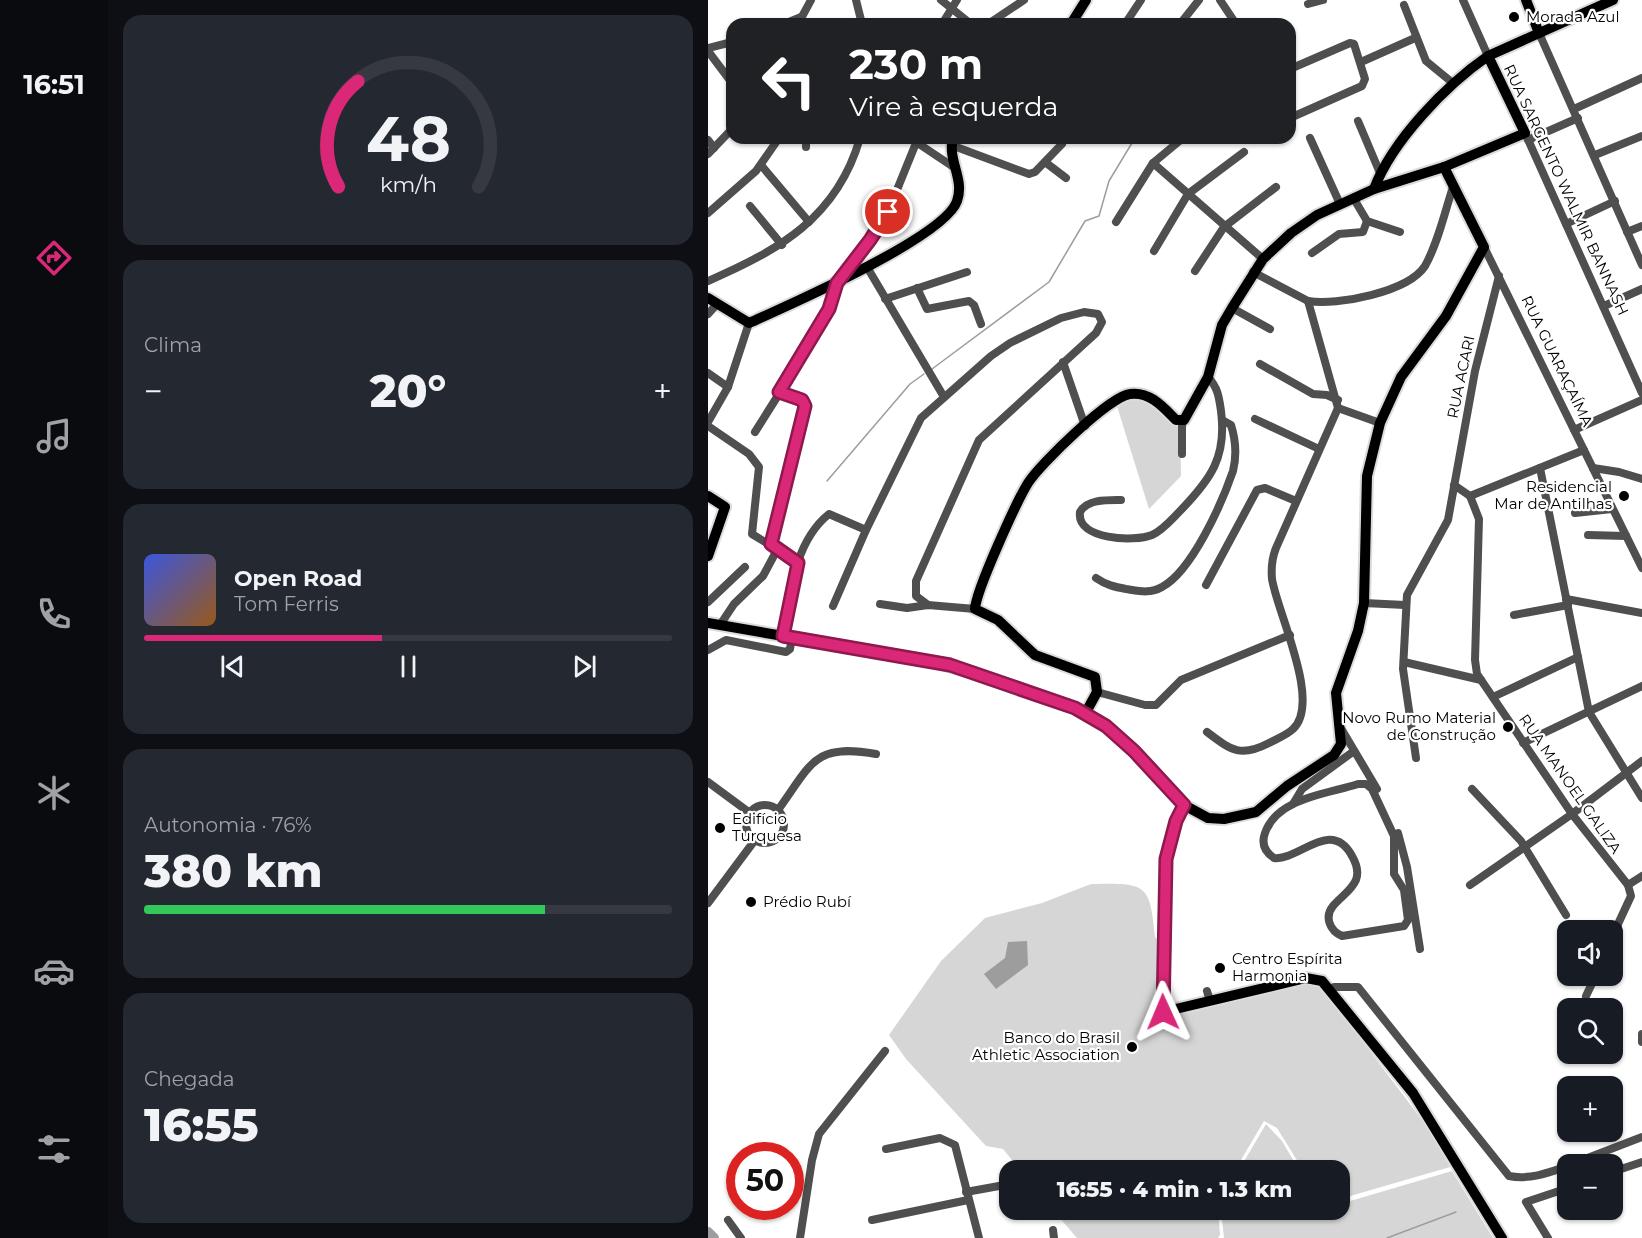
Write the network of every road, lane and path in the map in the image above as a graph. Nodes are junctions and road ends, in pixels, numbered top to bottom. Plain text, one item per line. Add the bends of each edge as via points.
1 (811, 0) edge
2 (856, 0) edge
3 (941, 0) edge
4 (957, 0) edge
5 (1024, 0) edge
6 (1086, 0) edge
7 (1141, 0) edge
8 (1199, 0) edge
9 (1220, 0) edge
10 (1323, 0) edge
11 (1463, 0) edge
12 (1526, 0) edge
13 (1612, 0) edge
14 (1308, 4) dead end
15 (1404, 5) dead end
16 (951, 9) junction
17 (800, 18) edge
18 (861, 18) edge
19 (946, 18) edge
20 (963, 18) edge
21 (997, 18) edge
22 (1075, 18) edge
23 (1129, 18) edge
24 (1185, 18) edge
25 (1232, 18) edge
26 (1539, 33) junction
27 (1415, 38) junction
28 (726, 44) edge
29 (708, 50) edge
30 (1488, 56) junction
31 (1361, 62) junction
32 (1296, 66) edge
33 (726, 75) edge
34 (1642, 78) edge
35 (1454, 84) junction
36 (1574, 109) junction
37 (1296, 115) edge
38 (1578, 118) junction
39 (1358, 121) dead end
40 (726, 135) edge
41 (1642, 136) edge
42 (1526, 137) junction
43 (1310, 138) dead end
44 (708, 140) edge
45 (775, 144) edge
46 (857, 144) edge
47 (912, 144) edge
48 (919, 144) edge
49 (952, 144) edge
50 (959, 144) edge
51 (1062, 144) dead end
52 (1176, 144) edge
53 (711, 151) edge
54 (1244, 152) dead end
55 (1595, 155) junction
56 (1045, 162) junction
57 (1153, 164) junction
58 (761, 165) junction
59 (955, 168) junction
60 (1444, 168) junction
61 (1380, 173) junction
62 (1066, 178) dead end
63 (1276, 187) dead end
64 (1453, 187) junction
65 (1374, 189) junction
66 (1188, 194) junction
67 (1354, 199) junction
68 (1615, 201) junction
69 (1340, 204) junction
70 (750, 206) dead end
71 (708, 213) edge
72 (1367, 221) junction
73 (810, 222) junction
74 (1116, 222) dead end
75 (1566, 224) junction
76 (1642, 225) edge
77 (1224, 227) junction
78 (1627, 231) junction
79 (1400, 232) dead end
80 (782, 245) junction
81 (1484, 247) junction
82 (1154, 251) dead end
83 (1312, 253) dead end
84 (1263, 258) junction
85 (1642, 265) edge
86 (867, 267) junction
87 (1196, 271) dead end
88 (967, 272) dead end
89 (1253, 272) junction
90 (1498, 276) junction
91 (708, 281) edge
92 (837, 283) junction
93 (916, 288) junction
94 (1642, 289) edge
95 (885, 299) junction
96 (712, 301) edge
97 (1308, 301) junction
98 (1604, 306) junction
99 (1232, 308) junction
100 (708, 314) edge
101 (749, 322) junction
102 (981, 324) dead end
103 (1270, 329) dead end
104 (1063, 362) junction
105 (1260, 364) dead end
106 (708, 373) edge
107 (1206, 381) junction
108 (728, 387) junction
109 (779, 392) junction
110 (1642, 393) edge
111 (944, 397) junction
112 (1642, 400) edge
113 (1338, 404) junction
114 (1255, 419) dead end
115 (1222, 420) junction
116 (1182, 422) junction
117 (1380, 423) junction
118 (708, 424) edge
119 (1085, 426) junction
120 (1574, 430) junction
121 (755, 432) dead end
122 (1319, 449) junction
123 (1584, 450) junction
124 (1182, 454) dead end
125 (1540, 468) junction
126 (1593, 468) junction
127 (1642, 479) edge
128 (1454, 485) junction
129 (708, 496) edge
130 (1470, 496) junction
131 (1121, 500) dead end
132 (1296, 501) junction
133 (1612, 509) junction
134 (1575, 513) dead end
135 (866, 530) junction
136 (1588, 535) dead end
137 (1626, 536) junction
138 (775, 546) junction
139 (708, 556) edge
140 (798, 563) junction
141 (745, 567) dead end
142 (1642, 568) edge
143 (1096, 578) dead end
144 (1206, 585) dead end
145 (708, 602) edge
146 (1567, 602) junction
147 (1364, 603) junction
148 (880, 604) dead end
149 (928, 605) junction
150 (1405, 605) junction
151 (833, 606) dead end
152 (975, 609) junction
153 (1642, 613) edge
154 (1514, 615) dead end
155 (708, 622) edge
156 (720, 625) junction
157 (1290, 634) junction
158 (788, 636) junction
159 (708, 650) edge
160 (1578, 657) junction
161 (1404, 662) junction
162 (1480, 680) junction
163 (1642, 686) edge
164 (1097, 692) junction
165 (1493, 698) junction
166 (1088, 710) junction
167 (1589, 712) junction
168 (1342, 730) junction
169 (1208, 732) dead end
170 (1523, 743) junction
171 (1354, 751) junction
172 (876, 754) dead end
173 (1416, 758) dead end
174 (1642, 761) edge
175 (1627, 773) junction
176 (708, 782) edge
177 (1472, 789) dead end
178 (1642, 798) edge
179 (1293, 804) junction
180 (1184, 805) junction
181 (778, 810) junction
182 (750, 813) junction
183 (1572, 814) junction
184 (755, 840) junction
185 (1526, 847) junction
186 (1642, 876) edge
187 (1470, 885) dead end
188 (1628, 885) junction
189 (708, 903) edge
190 (1566, 915) dead end
191 (1620, 920) edge
192 (1420, 949) dead end
193 (1591, 986) edge
194 (1332, 988) junction
195 (1586, 996) dead end
196 (1642, 1034) edge
197 (1642, 1042) edge
198 (885, 1051) dead end
199 (1642, 1137) edge
200 (886, 1149) dead end
201 (1598, 1154) edge
202 (1642, 1162) edge
203 (1623, 1168) edge
204 (1557, 1170) edge
205 (999, 1187) edge
206 (1557, 1192) edge
207 (967, 1196) junction
208 (728, 1220) dead end
209 (872, 1220) dead end
210 (741, 1238) edge
211 (800, 1238) edge
212 (978, 1238) edge
213 (1502, 1238) edge
214 (1548, 1238) edge

1 - 17 street
2 - 18 street
3 - 16 street
4 - 16 street
5 - 21 street
6 - 22 main road
7 - 23 street
8 - 24 street
9 - 25 street
10 - 14 street
11 - 30 street, RUA SARGENTO WALMIR BANNASH
12 - 26 main road
13 - 26 main road
15 - 27 street
16 - 19 street
16 - 20 street
26 - 30 main road
26 - 36 street
27 - 31 street
27 - 35 street via 1433,69
28 - 29 street
29 - 33 street
30 - 35 main road
30 - 42 main road, RUA SARGENTO WALMIR BANNASH
31 - 32 street via 1350,43
31 - 37 street via 1365,79 1362,86
34 - 36 street
35 - 61 main road via 1405,135
36 - 38 street
38 - 42 street
38 - 55 street
39 - 61 street
40 - 53 street
41 - 55 street
42 - 60 main road
42 - 75 street, RUA SARGENTO WALMIR BANNASH
43 - 69 street
44 - 53 street
45 - 58 street
46 - 73 street via 840,184
47 - 92 street via 888,212
48 - 59 street
49 - 59 main road
50 - 56 street via 1025,173 1035,172
51 - 56 street
52 - 57 street
54 - 66 street
55 - 68 street
56 - 62 street
57 - 66 street
57 - 74 street
58 - 71 street
58 - 73 street
59 - 86 main road via 959,194 950,214
60 - 64 main road, RUA GUARAÇAÍMA
60 - 65 main road
61 - 65 main road
63 - 77 street
64 - 81 main road, RUA GUARAÇAÍMA
64 - 97 street via 1431,252 1420,272 1354,300 1334,304
65 - 67 main road
66 - 77 street
66 - 82 street
67 - 69 main road
67 - 72 street
68 - 75 street
68 - 78 street
69 - 84 main road via 1291,233
70 - 80 street
72 - 79 street
72 - 83 street via 1363,232 1339,234
73 - 80 street
75 - 98 street, RUA SARGENTO WALMIR BANNASH
76 - 78 street
77 - 84 street
77 - 87 street
78 - 85 street
80 - 91 street
81 - 90 street, RUA GUARAÇAÍMA
81 - 117 main road via 1446,316 1401,377
84 - 89 main road
86 - 92 main road
86 - 95 street
88 - 93 street
89 - 97 street
89 - 99 main road
90 - 120 street, RUA GUARAÇAÍMA
90 - 128 street, RUA ACARI via 1475,370
92 - 101 main road
92 - 109 street via 831,311
93 - 95 street
93 - 102 street via 927,309 969,301 974,304
94 - 98 street
95 - 111 street
96 - 100 street
96 - 101 main road
97 - 113 street
98 - 110 street, RUA SARGENTO WALMIR BANNASH
99 - 103 street
99 - 107 main road via 1213,343
101 - 108 street
104 - 111 street via 1096,333 1102,322 1098,314 1084,312 1061,318 1010,343
104 - 119 street
104 - 149 street via 979,440 915,581 916,596
105 - 113 street
106 - 108 street
107 - 115 street via 1219,398
107 - 116 main road
108 - 118 street
109 - 121 street
109 - 138 street via 802,400 805,406 782,490
111 - 135 street via 917,423
112 - 120 street
113 - 117 street
113 - 122 street
114 - 122 street
115 - 131 street via 1220,454 1212,473 1198,493 1158,532 1144,537 1112,537 1094,533 1080,520 1080,512 1087,505
115 - 143 street via 1231,425 1234,438 1233,471 1179,574 1162,588 1149,592 1109,586
116 - 119 main road via 1152,398 1129,394 1106,406
116 - 124 street
117 - 147 main road via 1367,476
118 - 138 street via 757,463 760,471 751,532
119 - 152 main road via 1027,484
120 - 123 street, RUA GUARAÇAÍMA
122 - 132 street
123 - 125 street
123 - 126 street, RUA GUARAÇAÍMA
125 - 130 street
125 - 146 street
126 - 127 street
126 - 133 street, RUA GUARAÇAÍMA
128 - 130 street
128 - 150 street, RUA ACARI via 1444,530 1410,586
129 - 139 main road via 723,503 724,509
130 - 162 street via 1479,519 1475,660
132 - 144 street via 1265,488 1257,490
132 - 157 street via 1271,568
133 - 134 street
133 - 137 street, RUA GUARAÇAÍMA
135 - 140 street via 829,514 807,542
135 - 151 street
136 - 137 street
137 - 142 street, RUA GUARAÇAÍMA
138 - 140 street
138 - 156 street via 763,576 734,603
140 - 158 street
141 - 145 street
146 - 153 street
146 - 154 street
146 - 160 street
147 - 150 street
147 - 168 main road via 1336,693
148 - 149 street via 907,609
149 - 152 street
150 - 161 street, RUA ACARI
152 - 164 main road via 998,620 1035,655 1091,674 1097,681
155 - 156 main road
156 - 158 main road
157 - 164 street via 1181,680 1156,705
157 - 169 street via 1302,705 1293,729 1247,752 1232,749
158 - 159 street via 790,649 786,652 726,639
158 - 166 main road via 950,665
160 - 165 street
160 - 167 street
161 - 162 street
161 - 173 street, RUA ACARI
162 - 165 street, RUA MANOEL GALIZA
163 - 167 street
164 - 166 main road
165 - 170 street, RUA MANOEL GALIZA
166 - 180 main road via 1134,751
167 - 170 street
167 - 175 street
168 - 171 street
168 - 180 main road via 1341,744 1334,755 1256,812 1216,820
170 - 183 street, RUA MANOEL GALIZA
171 - 179 street via 1302,789
171 - 192 street via 1398,834
172 - 181 street via 842,750 820,756
174 - 175 street
175 - 178 street
175 - 183 street
176 - 182 street
177 - 185 street
179 - 179 street via 1278,813 1265,831 1264,845 1269,855 1286,857 1310,843 1326,840 1344,845 1354,860 1356,879 1329,915 1332,930 1348,936 1406,925 1404,890 1394,874 1394,836 1369,786 1358,784
180 - 194 main road via 1176,821 1166,866 1163,1012 1209,996 1306,978 1317,979
181 - 182 street via 760,806
181 - 184 street via 784,821 782,833 767,843
182 - 184 street via 747,828
183 - 185 street
183 - 188 street, RUA MANOEL GALIZA
184 - 189 street
185 - 187 street
185 - 190 street
186 - 188 street
188 - 191 street via 1631,896
193 - 195 street
194 - 204 street via 1358,987 1509,1176 1520,1179
194 - 213 main road via 1413,1093
196 - 197 street
198 - 211 street via 819,1134
199 - 201 street
200 - 207 street via 940,1138 950,1141 957,1150
202 - 203 street
205 - 207 street
206 - 214 street via 1526,1202
207 - 209 street
207 - 212 street
208 - 210 street

